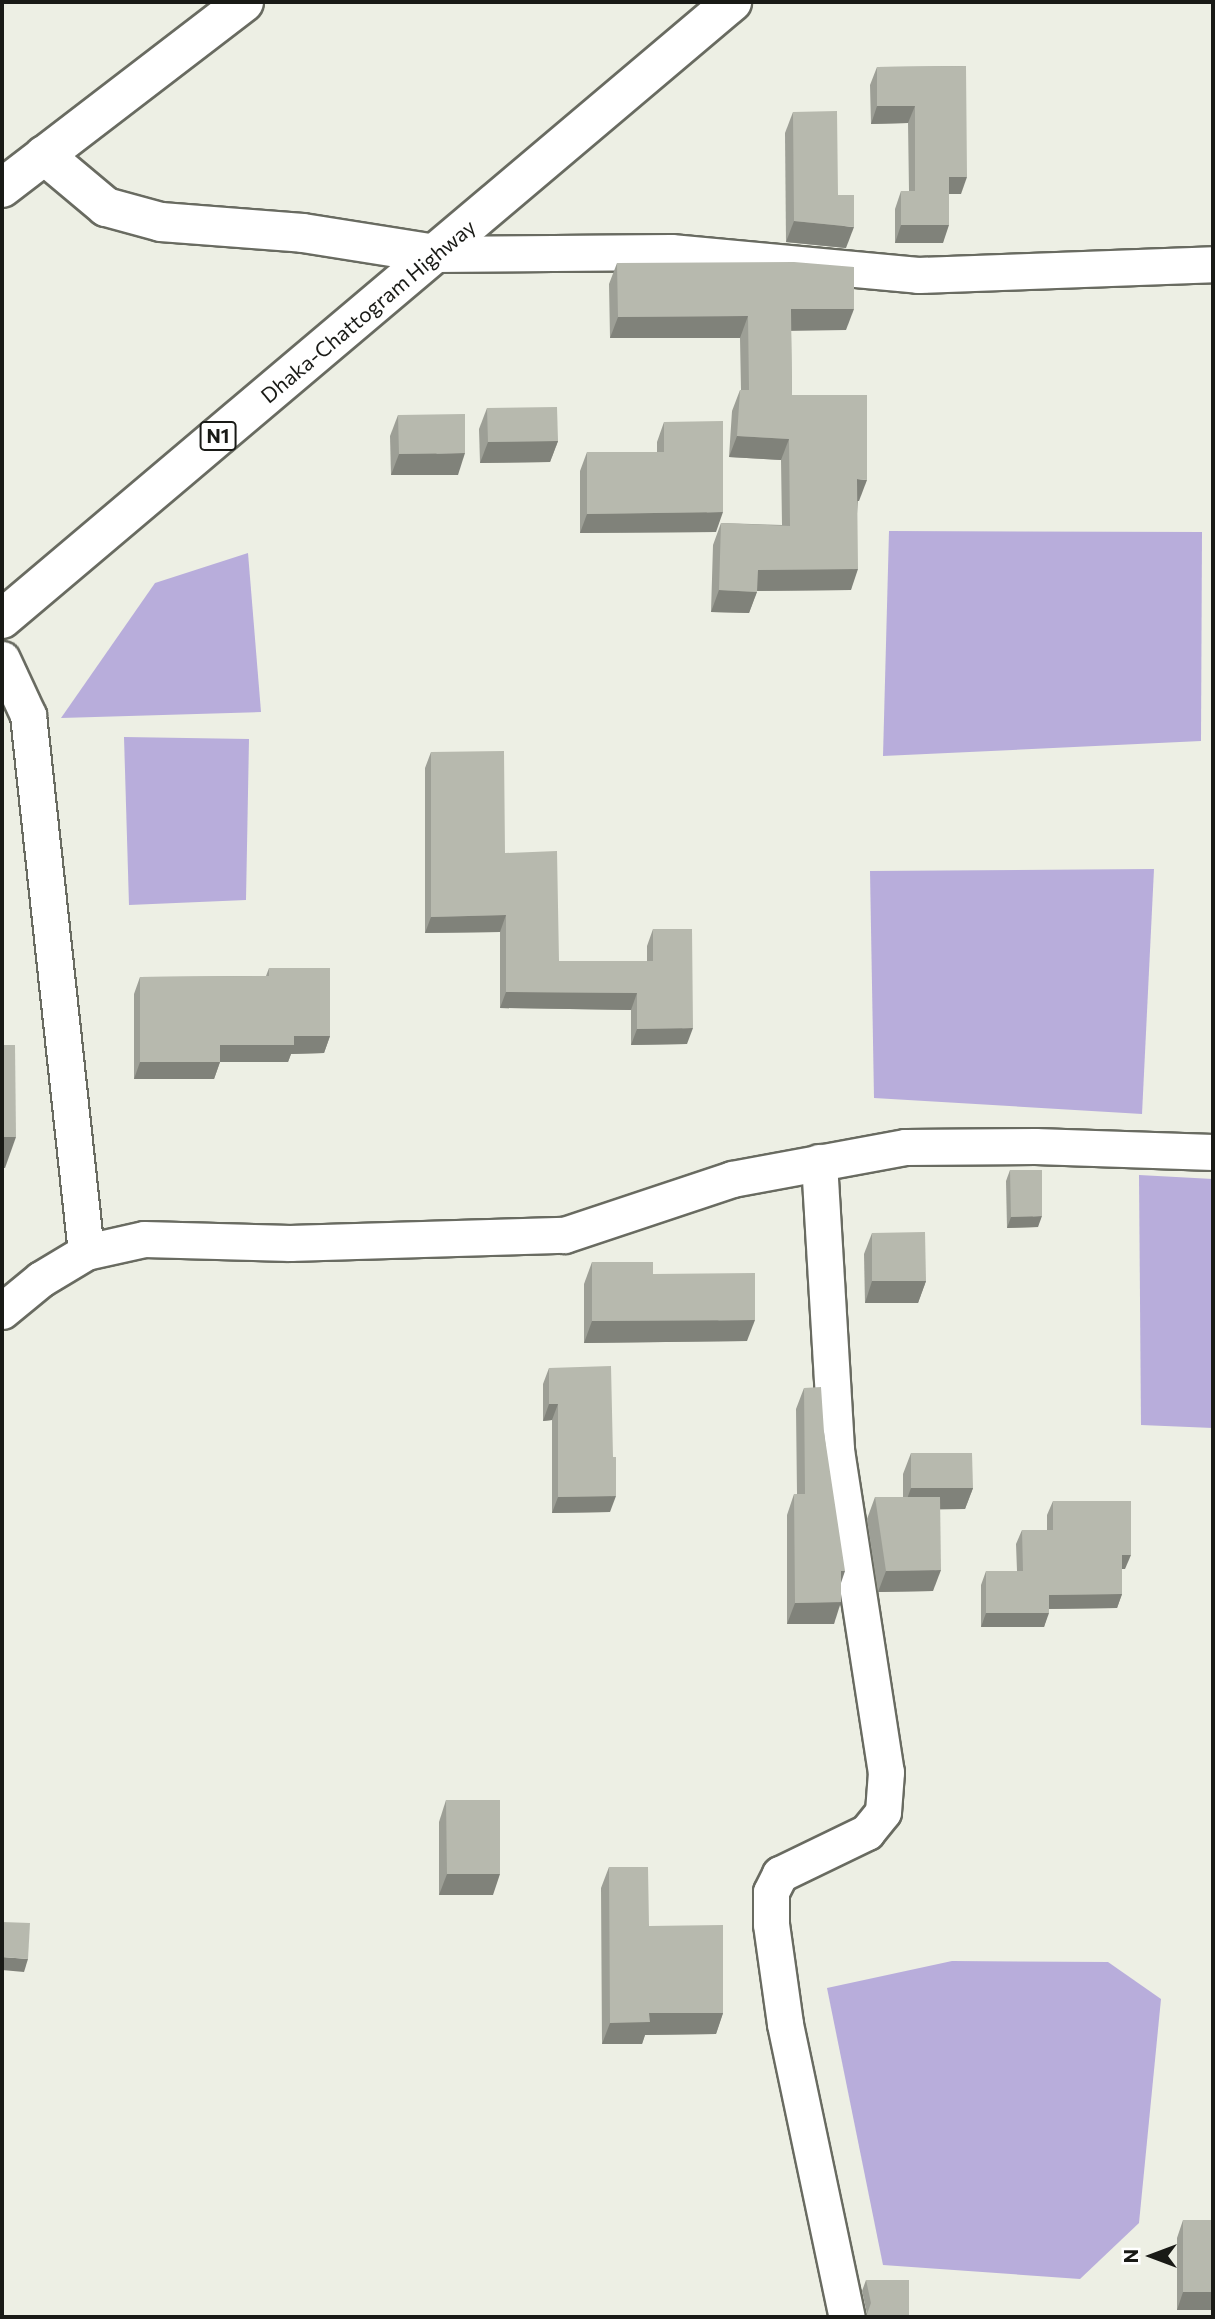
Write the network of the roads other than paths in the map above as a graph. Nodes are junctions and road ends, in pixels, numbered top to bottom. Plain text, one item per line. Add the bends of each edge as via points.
1 (244, 2) edge
2 (732, 2) edge
3 (44, 155) junction
4 (2, 188) edge
5 (435, 254) junction
6 (1213, 264) edge
7 (2, 619) edge
8 (2, 659) edge
9 (1213, 1152) edge
10 (819, 1162) junction
11 (86, 1252) junction
12 (2, 1311) edge
13 (847, 2317) edge

1 - 3 highway
2 - 5 highway, Dhaka-Chattogram Highway / N1
3 - 4 highway
3 - 5 highway via 106,207 161,222 303,233
5 - 6 street via 671,252 918,275
5 - 7 highway, Dhaka-Chattogram Highway / N1
8 - 11 street via 28,715
9 - 10 street via 905,1147
10 - 11 street via 733,1179 564,1235 290,1243 144,1239
10 - 13 street via 836,1450 886,1772 883,1812 867,1832 780,1874 771,1892 771,1924 785,2024
11 - 12 street via 41,1279

